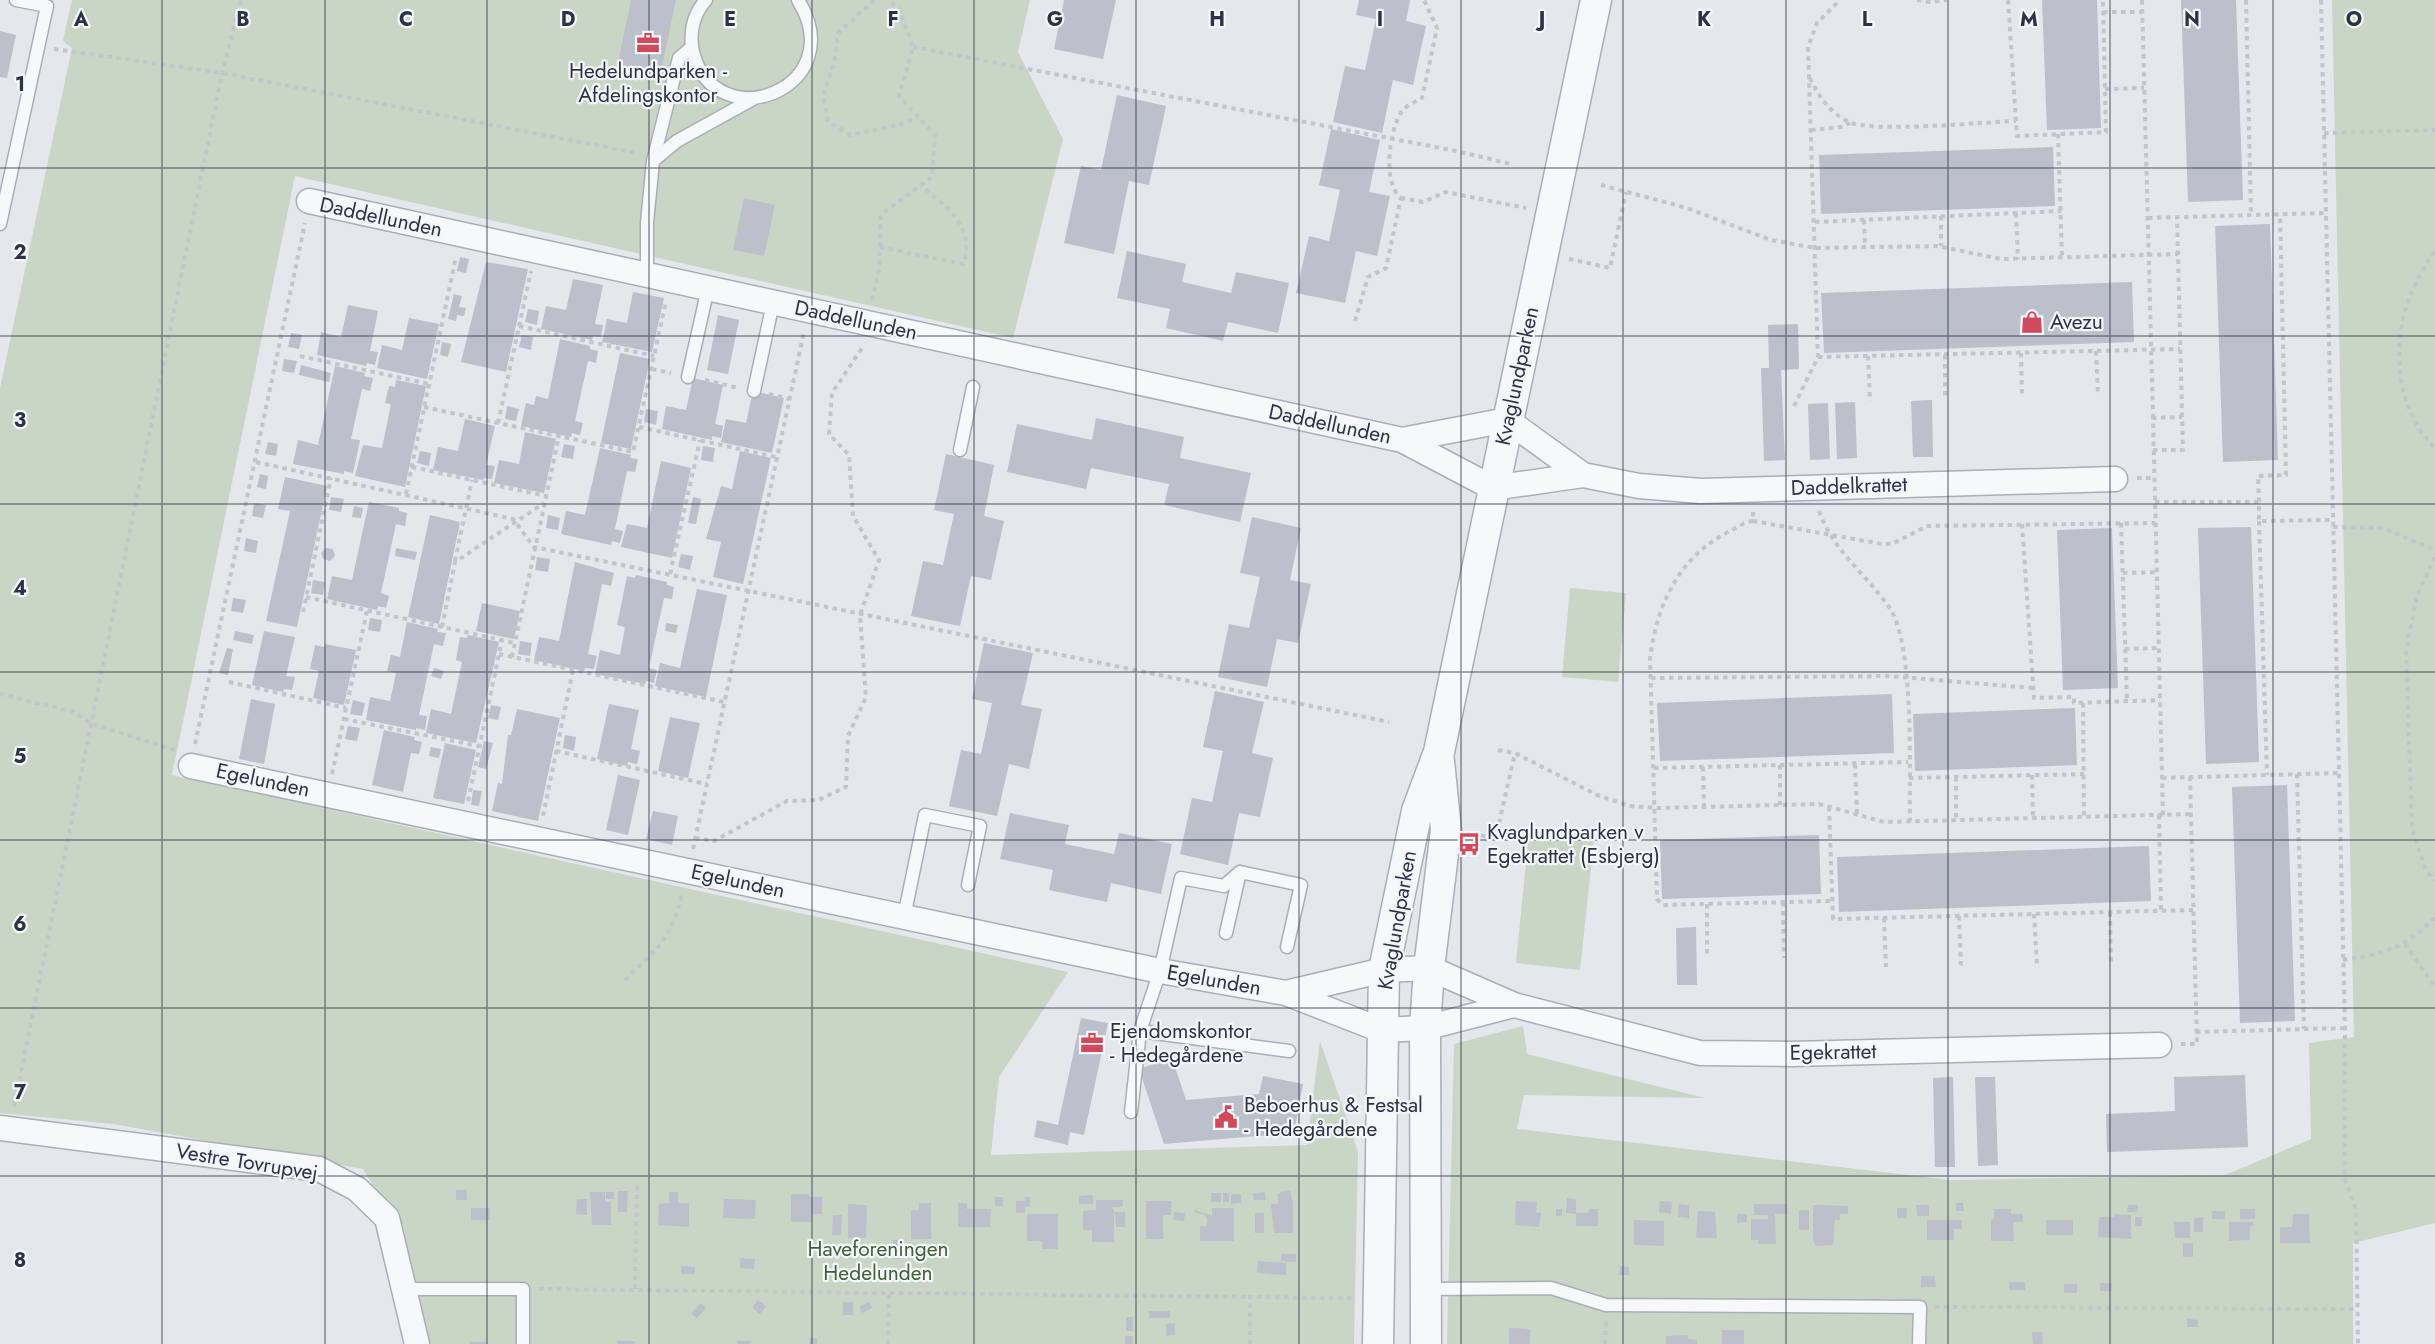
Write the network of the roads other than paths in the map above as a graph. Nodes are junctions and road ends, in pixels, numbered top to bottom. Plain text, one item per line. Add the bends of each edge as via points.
1 (16, 0) edge
2 (706, 0) edge
3 (798, 0) edge
4 (1596, 0) edge
5 (692, 47) junction
6 (753, 99) junction
7 (653, 161) junction
8 (4, 182) edge
9 (309, 201) road end
10 (0, 224) edge
11 (647, 275) junction
12 (708, 288) junction
13 (773, 303) junction
14 (688, 377) road end
15 (973, 387) dead end
16 (754, 391) road end
17 (1507, 420) junction
18 (1402, 440) junction
19 (960, 450) dead end
20 (1583, 475) junction
21 (2115, 479) dead end
22 (1493, 488) junction
23 (1439, 752) junction
24 (185, 758) road end
25 (1240, 872) junction
26 (968, 885) dead end
27 (904, 917) junction
28 (1226, 933) dead end
29 (1287, 947) dead end
30 (1429, 969) junction
31 (1384, 970) junction
32 (1160, 971) junction
33 (1286, 993) junction
34 (1514, 1005) junction
35 (1425, 1028) junction
36 (1381, 1030) junction
37 (1140, 1031) junction
38 (2159, 1045) road end
39 (1289, 1051) dead end
40 (1131, 1112) dead end
41 (5, 1128) edge
42 (404, 1289) junction
43 (1426, 1289) junction
44 (417, 1344) edge
45 (523, 1344) edge
46 (1378, 1344) edge
47 (1426, 1344) edge
48 (1919, 1344) edge

1 - 8 lane via 47,6
2 - 5 lane via 695,17
3 - 6 lane via 811,28 808,58 793,82 768,97
4 - 17 street, Kvaglundparken
5 - 6 lane via 696,61 713,85 725,93
5 - 7 lane via 679,58
6 - 7 lane via 677,141
7 - 11 lane
8 - 10 lane
9 - 11 street, Daddellunden
11 - 12 street, Daddellunden
12 - 13 street, Daddellunden
12 - 14 lane
13 - 16 lane
13 - 18 street, Daddellunden
15 - 19 lane
17 - 18 street, Daddellunden
17 - 20 street, Daddelkrattet
17 - 22 street, Kvaglundparken
18 - 22 street, Daddellunden
20 - 21 street, Daddelkrattet via 1701,491
20 - 22 street, Daddelkrattet
22 - 23 street, Kvaglundparken
23 - 30 street, Kvaglundparken via 1446,830
23 - 31 street, Kvaglundparken via 1417,811
24 - 27 street, Egelunden via 328,794
25 - 28 lane
25 - 29 lane via 1301,885
25 - 32 lane via 1224,886 1181,878
26 - 27 lane via 980,826 925,815
27 - 32 street, Egelunden
30 - 31 street, Egelunden
30 - 34 street, Egekrattet
30 - 35 street, Kvaglundparken
31 - 33 street, Egelunden
31 - 36 street, Kvaglundparken
32 - 33 street, Egelunden
32 - 37 lane
33 - 36 street, Egelunden
34 - 35 street, Egekrattet
34 - 38 street, Egekrattet via 1700,1053
35 - 36 street, Egelunden
35 - 43 street, Kvaglundparken
36 - 46 street, Kvaglundparken
37 - 39 lane
37 - 40 lane
41 - 42 street, Vestre Tovrupvej via 320,1169 357,1188 387,1218
42 - 44 street, Vestre Tovrupvej
42 - 45 lane via 524,1289
43 - 47 street, Kvaglundparken
43 - 48 lane via 1551,1288 1606,1305 1920,1307

